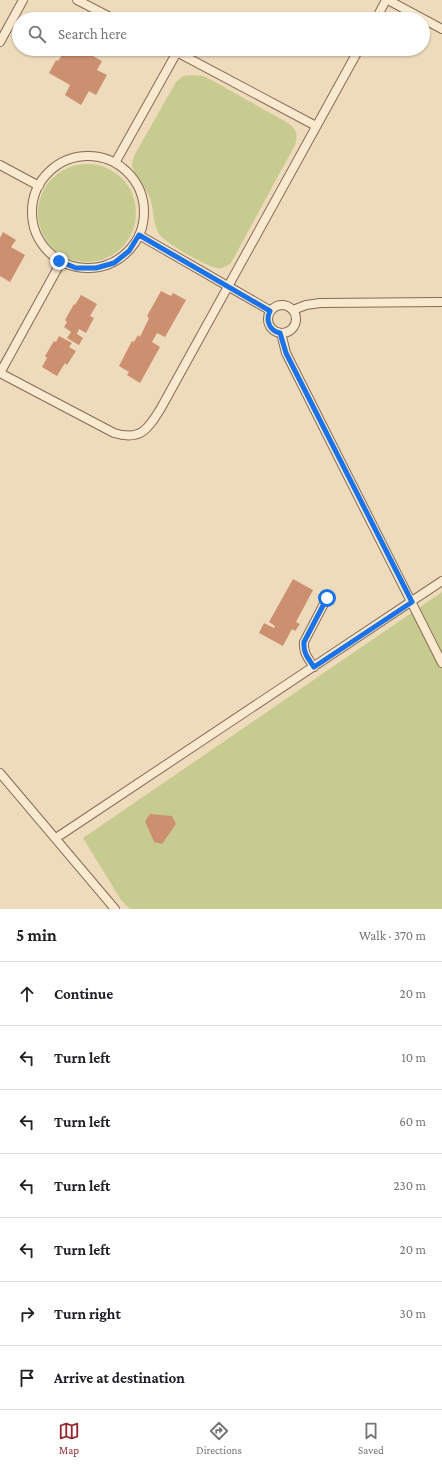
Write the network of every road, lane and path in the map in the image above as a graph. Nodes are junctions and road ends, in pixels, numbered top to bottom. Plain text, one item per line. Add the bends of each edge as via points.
1 (23, 0) edge
2 (78, 0) edge
3 (387, 0) edge
4 (16, 12) edge
5 (101, 12) edge
6 (380, 12) edge
7 (410, 12) edge
8 (12, 20) edge
9 (430, 23) edge
10 (442, 29) edge
11 (0, 42) edge
12 (171, 56) edge
13 (183, 56) edge
14 (355, 56) edge
15 (316, 126) junction
16 (115, 163) junction
17 (0, 164) edge
18 (39, 186) junction
19 (139, 235) junction
20 (61, 262) junction
21 (228, 286) junction
22 (442, 302) edge
23 (293, 310) junction
24 (270, 311) junction
25 (280, 333) junction
26 (442, 581) edge
27 (327, 598) dead end
28 (412, 602) junction
29 (442, 663) edge
30 (314, 667) junction
31 (0, 773) edge
32 (56, 838) junction
33 (115, 909) edge

1 - 4 lane
2 - 5 lane
3 - 6 lane
3 - 7 lane
8 - 11 lane
9 - 10 lane
12 - 16 lane
13 - 15 lane
14 - 15 lane
15 - 21 lane
16 - 18 lane via 90,156 72,158 56,166
16 - 19 lane via 136,183 143,199 144,218
17 - 18 lane
18 - 20 lane via 34,195 31,214 35,233 44,249
19 - 20 lane via 129,251 114,263 96,268 76,268
19 - 21 lane
20 - 21 lane via 0,373 96,424 125,436 134,436 151,425
21 - 24 lane
22 - 23 lane via 320,303
23 - 24 lane via 280,305
23 - 25 lane via 296,318 294,327
24 - 25 lane via 269,323 274,331
25 - 28 lane via 286,353
26 - 28 lane
27 - 30 lane via 304,642 303,649
28 - 29 lane
28 - 30 lane
30 - 32 lane
31 - 32 lane
32 - 33 lane

